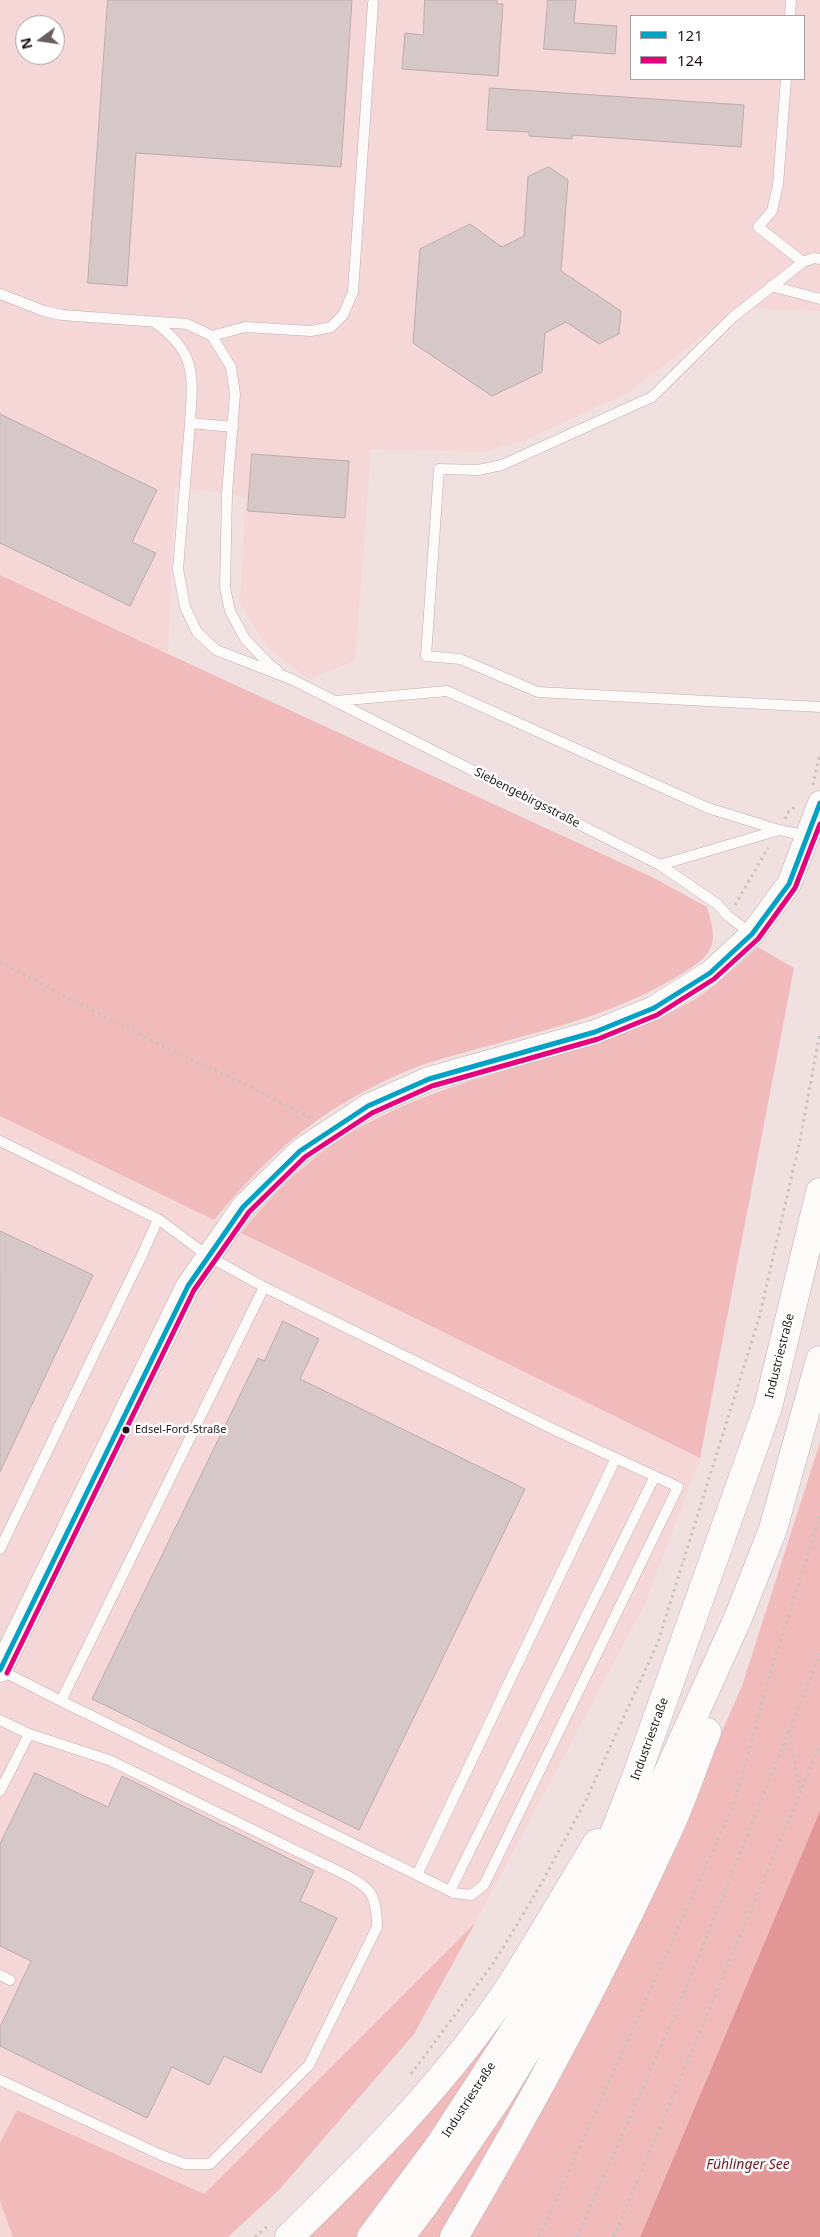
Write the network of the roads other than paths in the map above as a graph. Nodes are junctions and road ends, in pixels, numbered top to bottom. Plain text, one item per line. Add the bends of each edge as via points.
1 (791, 0) edge
2 (373, 3) dead end
3 (790, 15) edge
4 (786, 80) edge
5 (820, 258) edge
6 (803, 262) junction
7 (772, 286) junction
8 (0, 294) edge
9 (820, 299) edge
10 (153, 322) junction
11 (212, 336) junction
12 (190, 423) junction
13 (233, 427) junction
14 (290, 679) junction
15 (334, 701) junction
16 (820, 707) edge
17 (810, 799) edge
18 (779, 830) junction
19 (808, 836) junction
20 (660, 865) junction
21 (752, 934) junction
22 (0, 1141) edge
23 (820, 1192) edge
24 (158, 1219) junction
25 (208, 1256) junction
26 (264, 1287) junction
27 (820, 1360) edge
28 (616, 1458) junction
29 (655, 1476) junction
30 (0, 1548) edge
31 (738, 1618) junction
32 (0, 1670) edge
33 (61, 1701) junction
34 (0, 1720) edge
35 (29, 1734) junction
36 (636, 1777) junction
37 (0, 1792) edge
38 (416, 1875) junction
39 (450, 1891) junction
40 (0, 1975) edge
41 (10, 1980) dead end
42 (0, 2080) edge
43 (289, 2237) edge
44 (371, 2237) edge
45 (400, 2237) edge
46 (454, 2237) edge

1 - 3 lane
2 - 11 lane via 353,292 343,315 331,327 311,331 245,327
4 - 6 lane via 778,185 772,211 758,227
5 - 6 lane
6 - 7 lane
7 - 9 lane
7 - 16 lane via 733,317 652,397 502,465 478,470 439,469 426,656 460,660 538,692
8 - 10 lane via 62,315
10 - 11 lane via 187,324
10 - 12 lane via 170,333 188,358 192,384
11 - 13 lane via 231,366 235,394
12 - 13 lane
12 - 14 lane via 178,569 185,607 197,632 216,650
13 - 14 lane via 224,558 228,603 245,639 269,664
14 - 15 lane, Siebengebirgsstraße
15 - 18 lane via 447,692 708,808
15 - 20 lane, Siebengebirgsstraße
17 - 19 street
18 - 19 lane
18 - 20 lane
19 - 21 street via 789,884
20 - 21 lane, Siebengebirgsstraße via 717,904
21 - 25 street via 710,974 654,1008 595,1032 428,1079 368,1106 300,1151 243,1207
22 - 24 lane
23 - 36 highway, Industriestraße via 768,1408
24 - 25 lane
24 - 30 lane
25 - 26 lane
25 - 32 street via 188,1286
26 - 28 lane
26 - 33 lane
27 - 31 highway, Industriestraße via 773,1529
28 - 29 lane
28 - 38 lane
29 - 39 lane
29 - 39 lane via 678,1488 484,1885 471,1895
31 - 45 highway, Industriestraße via 601,1920 499,2096
31 - 46 highway via 719,1700 667,1833 580,2011
32 - 33 lane
33 - 38 lane
34 - 35 lane
35 - 37 lane
35 - 42 lane via 109,1760 363,1883 377,1908 377,1927 309,2065 210,2164 185,2164 161,2155
36 - 43 highway via 510,1986 463,2050 400,2127
36 - 44 highway, Industriestraße via 592,1890 523,2018 441,2143
38 - 39 lane
40 - 41 lane

